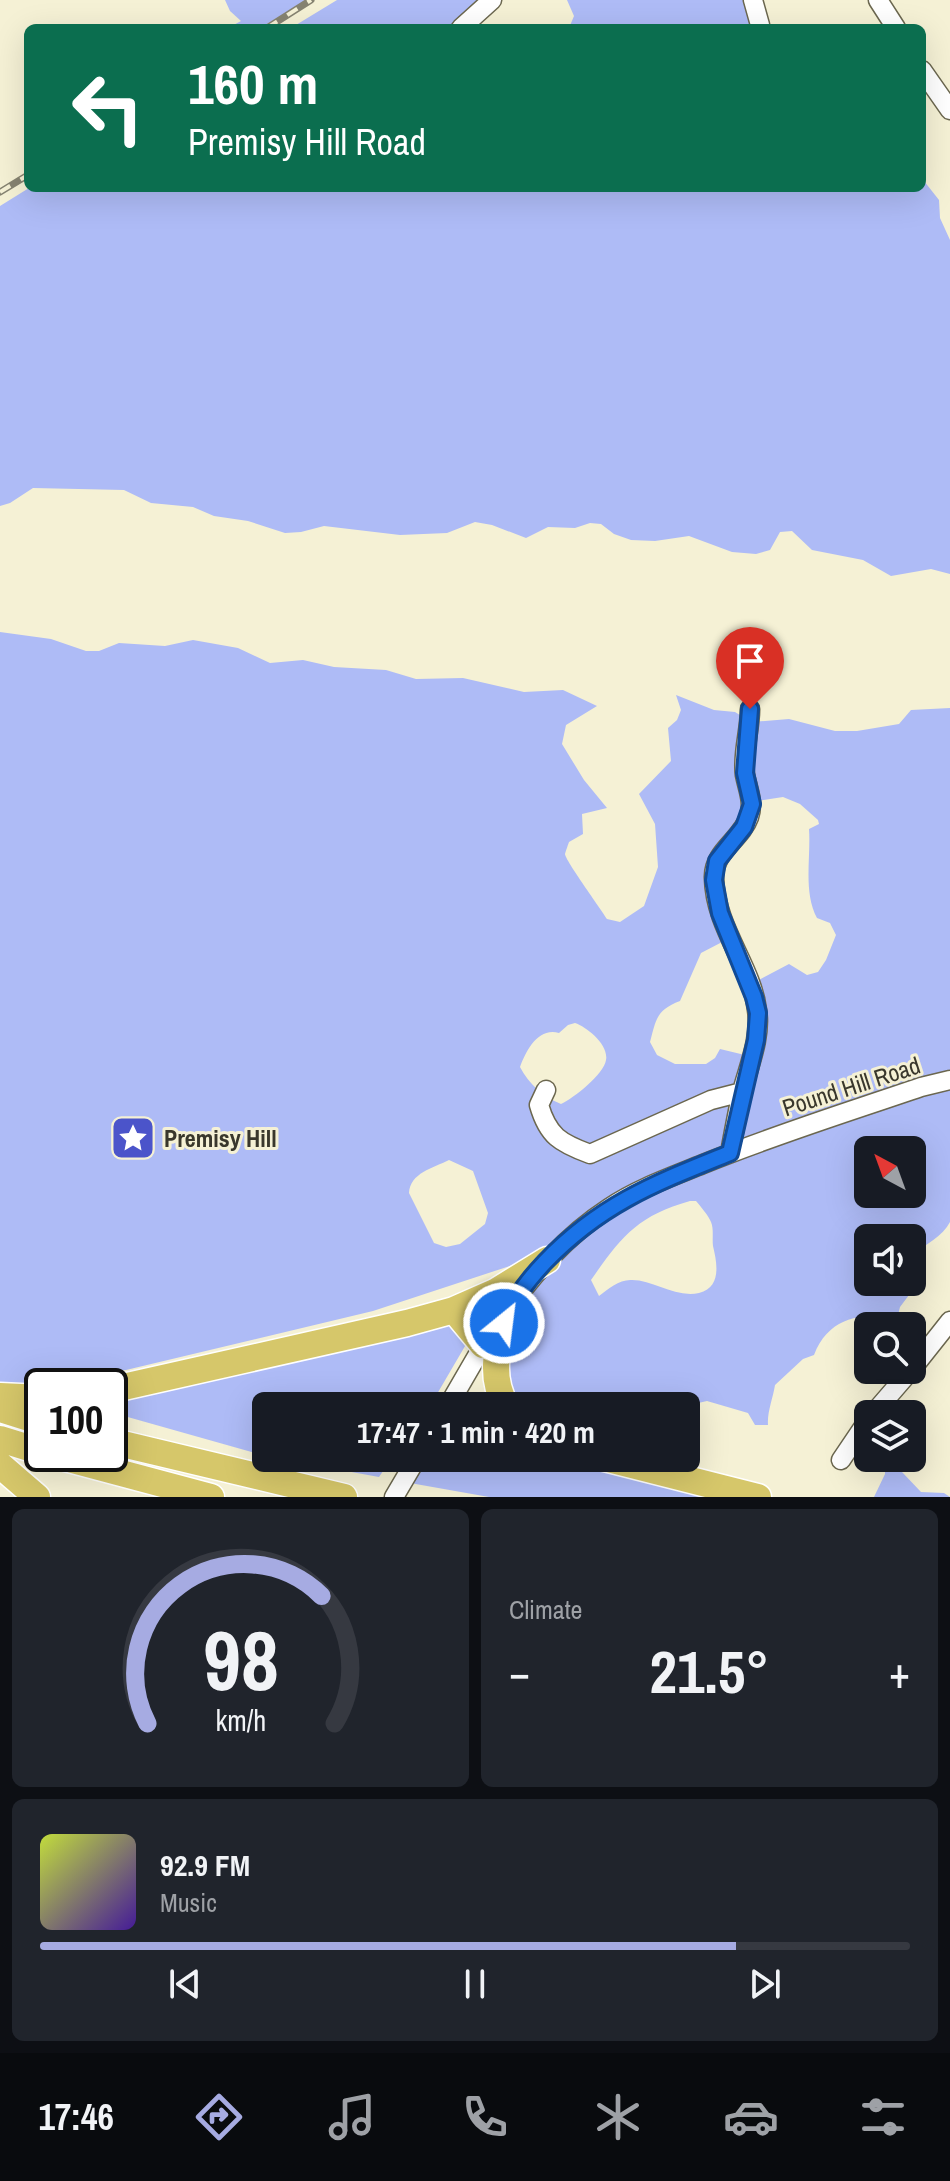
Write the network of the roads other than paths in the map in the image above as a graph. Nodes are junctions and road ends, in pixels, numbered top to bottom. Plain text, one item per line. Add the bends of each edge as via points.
1 (492, 0) edge
2 (753, 0) edge
3 (878, 0) edge
4 (465, 24) edge
5 (760, 24) edge
6 (893, 24) edge
7 (926, 76) edge
8 (950, 110) edge
9 (750, 709) dead end
10 (950, 1080) edge
11 (546, 1090) dead end
12 (742, 1092) junction
13 (730, 1153) junction
14 (547, 1260) junction
15 (509, 1307) junction
16 (454, 1310) junction
17 (950, 1321) edge
18 (483, 1345) junction
19 (926, 1351) edge
20 (899, 1384) edge
21 (128, 1386) edge
22 (456, 1392) edge
23 (501, 1392) edge
24 (0, 1396) edge
25 (24, 1397) edge
26 (885, 1400) edge
27 (0, 1409) edge
28 (24, 1416) edge
29 (0, 1439) edge
30 (854, 1441) edge
31 (128, 1445) edge
32 (24, 1446) edge
33 (841, 1460) dead end
34 (0, 1465) edge
35 (117, 1472) edge
36 (409, 1472) edge
37 (659, 1472) edge
38 (37, 1497) edge
39 (211, 1497) edge
40 (344, 1497) edge
41 (394, 1497) edge
42 (758, 1497) edge

1 - 4 street
2 - 5 street
3 - 6 street
7 - 8 street
9 - 12 street via 745,773 752,804 744,827 717,861 714,880 720,913 758,1013
10 - 13 street, Pound Hill Road
11 - 12 street via 539,1105 545,1126 565,1145 590,1154 711,1100
12 - 13 street
13 - 14 street, Pound Hill Road via 610,1207
14 - 15 street, Pound Hill Road
14 - 16 highway
15 - 18 street, Pound Hill Road
15 - 23 highway via 495,1356
16 - 18 highway
16 - 21 highway
17 - 19 street
18 - 22 street, Pound Hill Road
20 - 26 street
24 - 25 highway
27 - 28 highway
29 - 32 highway
30 - 33 street
31 - 40 highway
34 - 38 highway
35 - 39 highway
36 - 41 street
37 - 42 highway

